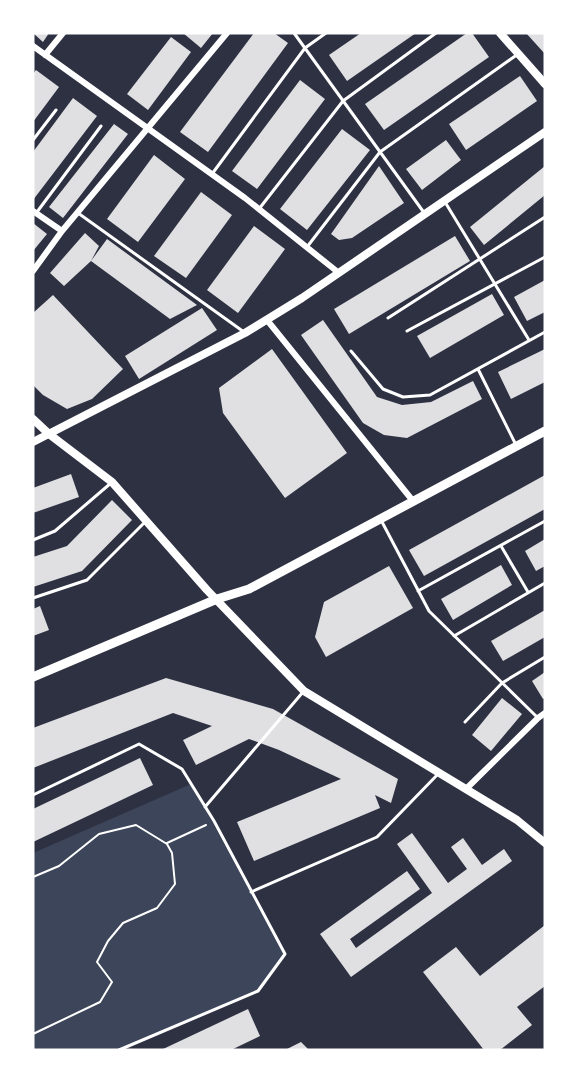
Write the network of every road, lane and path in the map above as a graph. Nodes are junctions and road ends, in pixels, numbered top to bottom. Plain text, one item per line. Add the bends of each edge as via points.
1 (63, 33) edge
2 (227, 33) edge
3 (294, 33) edge
4 (326, 33) edge
5 (436, 33) edge
6 (500, 33) edge
7 (33, 46) edge
8 (305, 48) junction
9 (518, 54) junction
10 (45, 55) junction
11 (545, 84) edge
12 (343, 101) junction
13 (56, 110) dead end
14 (101, 126) dead end
15 (147, 128) junction
16 (545, 132) edge
17 (33, 140) edge
18 (380, 152) junction
19 (212, 174) junction
20 (444, 201) junction
21 (259, 209) junction
22 (35, 212) edge
23 (77, 212) junction
24 (425, 214) junction
25 (545, 217) edge
26 (62, 231) junction
27 (308, 247) junction
28 (545, 257) edge
29 (480, 259) junction
30 (33, 271) edge
31 (339, 273) junction
32 (495, 284) junction
33 (388, 318) dead end
34 (267, 320) junction
35 (407, 331) dead end
36 (545, 332) edge
37 (245, 333) junction
38 (529, 341) junction
39 (351, 351) dead end
40 (478, 369) junction
41 (33, 419) edge
42 (545, 431) edge
43 (49, 434) junction
44 (33, 442) edge
45 (517, 446) junction
46 (112, 482) junction
47 (413, 501) junction
48 (380, 519) junction
49 (147, 521) junction
50 (545, 521) edge
51 (33, 540) edge
52 (501, 546) junction
53 (545, 583) edge
54 (418, 591) junction
55 (528, 592) junction
56 (33, 598) edge
57 (217, 599) junction
58 (454, 636) junction
59 (545, 657) edge
60 (33, 676) edge
61 (502, 683) junction
62 (304, 691) junction
63 (545, 713) edge
64 (538, 718) junction
65 (465, 722) dead end
66 (439, 773) junction
67 (466, 789) junction
68 (33, 795) edge
69 (205, 807) junction
70 (214, 821) junction
71 (545, 843) edge
72 (166, 844) junction
73 (33, 878) edge
74 (251, 892) junction
75 (33, 1034) edge
76 (119, 1050) edge

1 - 10 street
2 - 15 street
3 - 8 lane
4 - 8 lane
5 - 12 lane
6 - 9 street
7 - 10 street
8 - 12 lane
8 - 19 lane
9 - 11 street
9 - 18 lane
10 - 15 street
12 - 18 lane
12 - 21 lane
13 - 17 lane
14 - 22 lane
15 - 19 street
15 - 23 street
16 - 20 street
18 - 24 lane
18 - 27 lane
19 - 21 street
20 - 24 street
20 - 29 lane
21 - 27 street
22 - 26 street
23 - 26 street
23 - 37 lane
24 - 31 street
25 - 29 lane
26 - 30 street
27 - 31 street
28 - 32 lane
29 - 32 lane
29 - 33 lane
31 - 34 street
32 - 35 lane
32 - 38 lane
34 - 37 street
34 - 47 street
36 - 38 lane
37 - 43 street
38 - 40 lane
39 - 40 lane via 383,389 403,397 430,395
40 - 45 lane
41 - 43 street
42 - 45 main road
43 - 44 street
43 - 46 street
45 - 47 main road
46 - 49 street
46 - 51 lane via 55,531
47 - 48 main road
48 - 54 lane
48 - 57 main road via 249,589
49 - 56 lane via 87,580
49 - 57 street
50 - 52 lane
52 - 54 lane
52 - 55 lane
53 - 55 lane
54 - 58 lane via 429,611
55 - 58 lane
57 - 60 main road
57 - 62 street
58 - 61 lane
59 - 61 lane
61 - 64 lane
61 - 65 lane
62 - 66 street
62 - 69 lane
63 - 64 street
64 - 67 street
66 - 67 street
66 - 74 lane via 377,837
67 - 71 street via 517,820
68 - 69 lane via 140,744 182,769
69 - 70 lane
70 - 72 path
70 - 74 lane
72 - 73 path via 136,825 99,834 59,866
72 - 75 path via 172,853 175,884 157,908 123,923 108,941 97,962 112,982 100,1002
74 - 76 lane via 285,954 258,991

